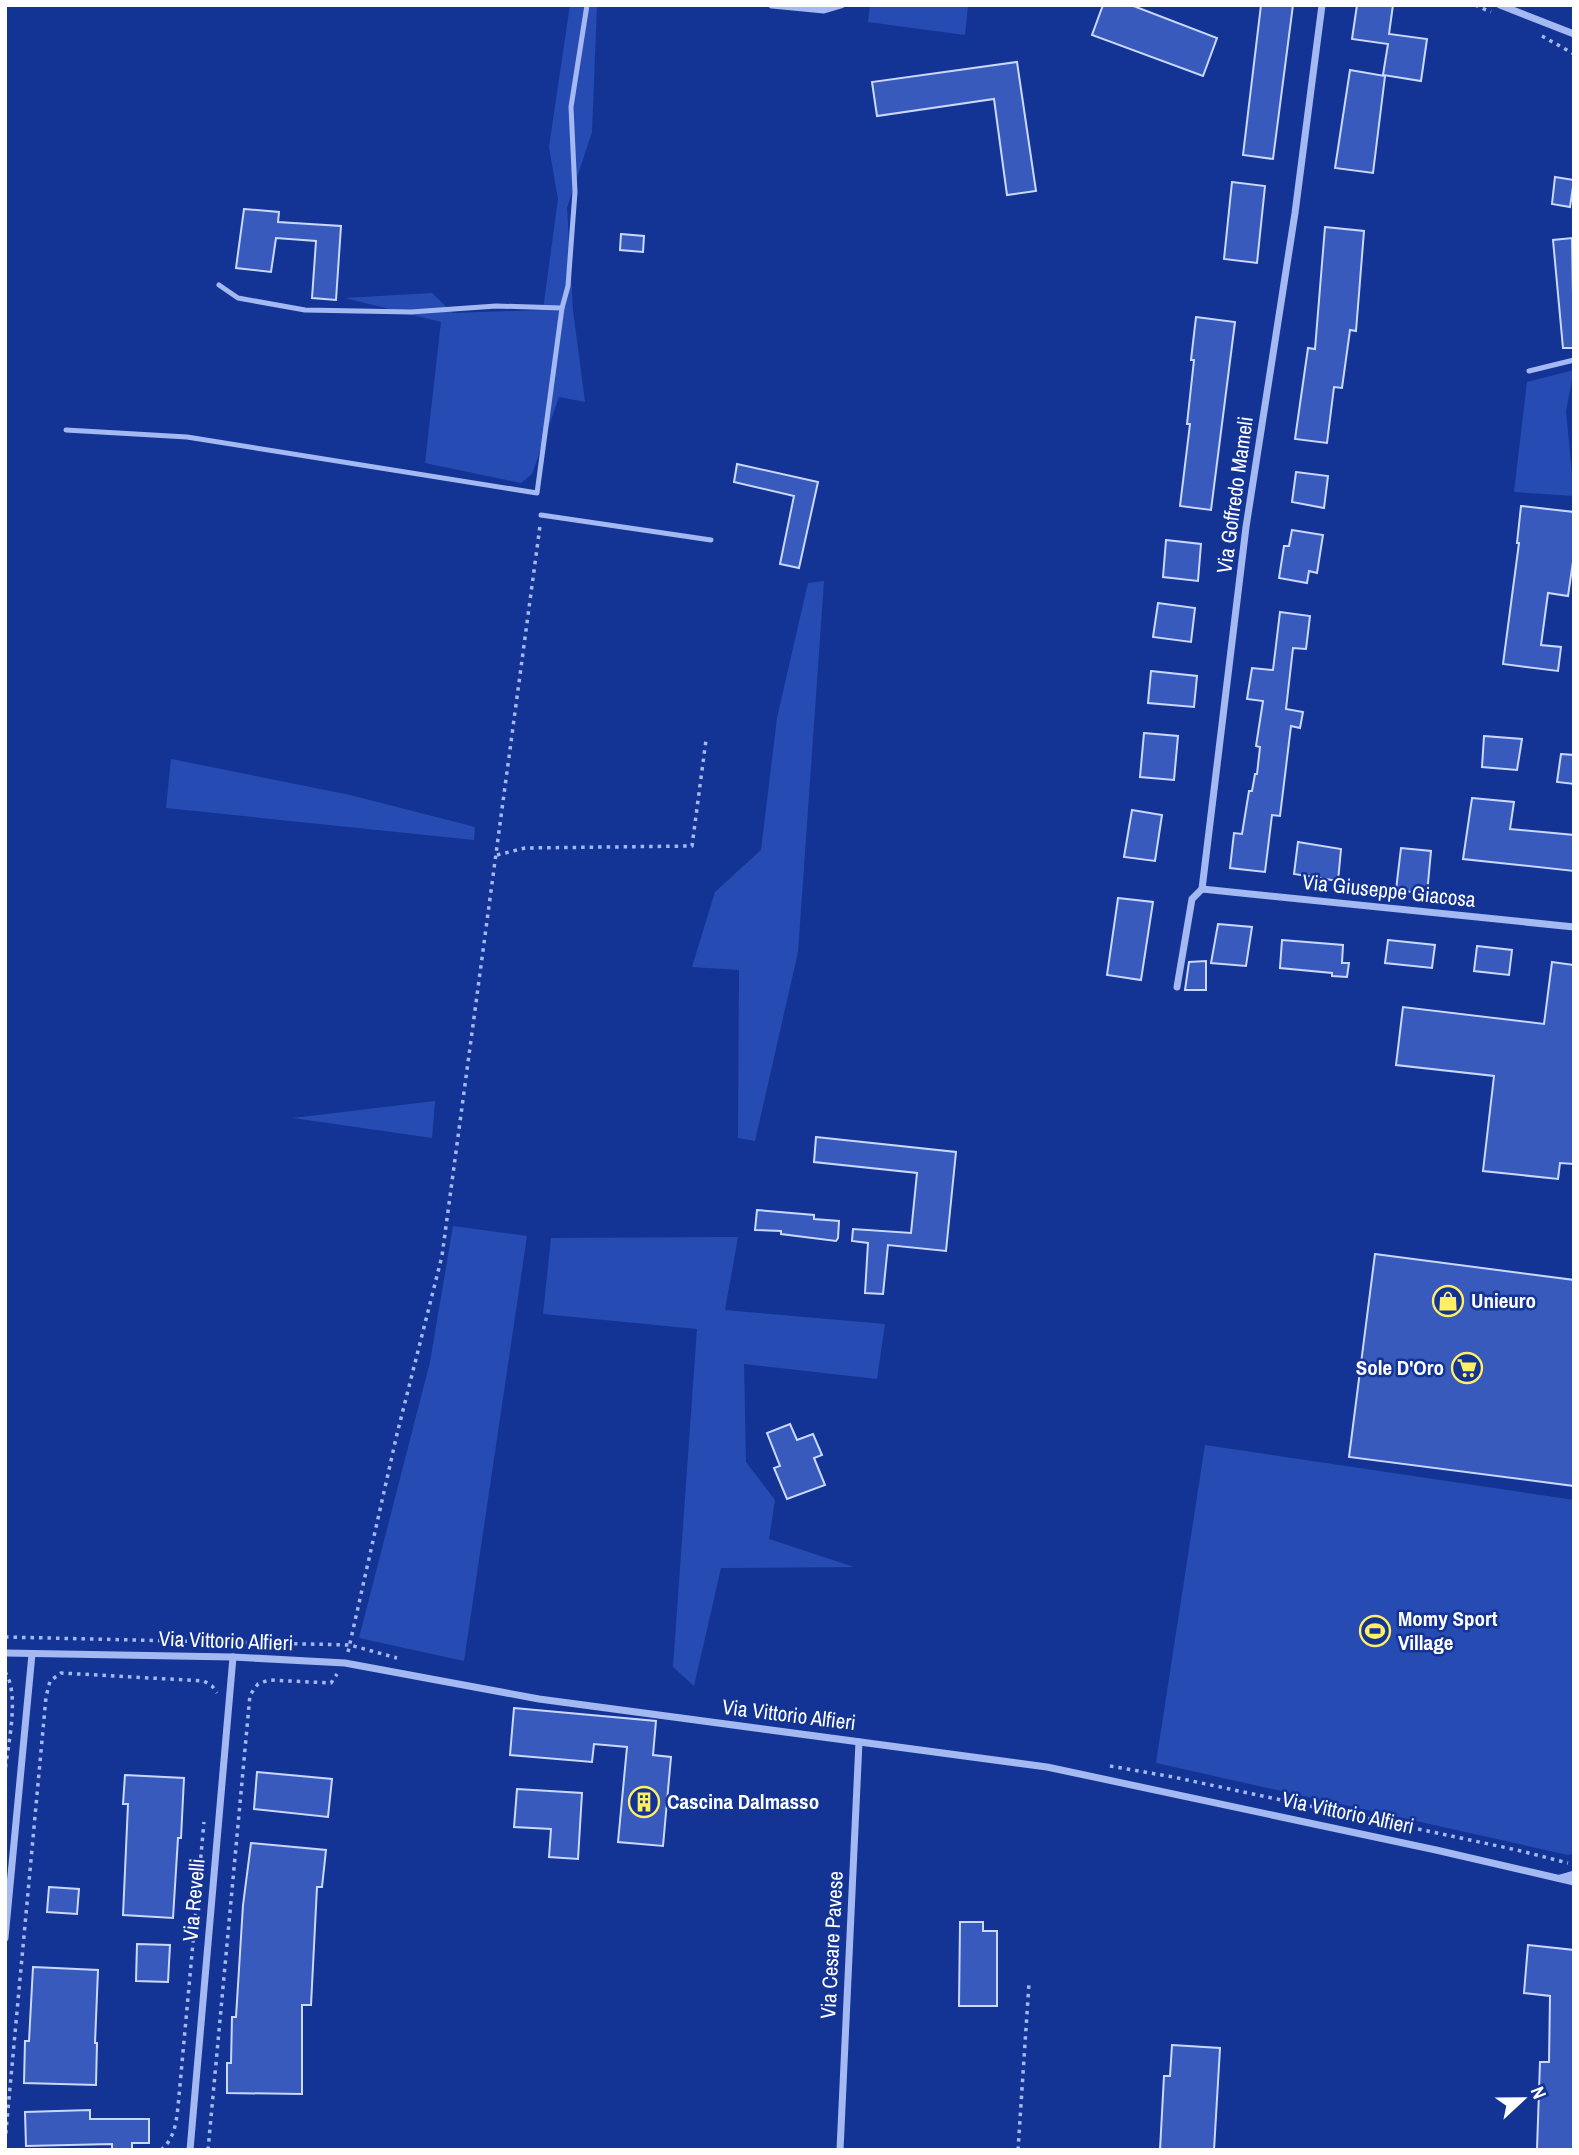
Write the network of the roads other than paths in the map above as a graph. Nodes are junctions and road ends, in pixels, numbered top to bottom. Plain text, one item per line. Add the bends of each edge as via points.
1 (587, 5) edge
2 (772, 5) edge
3 (841, 5) edge
4 (1322, 5) edge
5 (1500, 5) edge
6 (1574, 34) edge
7 (219, 285) dead end
8 (562, 308) junction
9 (1574, 359) edge
10 (1529, 371) dead end
11 (66, 430) dead end
12 (541, 515) road end
13 (711, 540) dead end
14 (1202, 889) junction
15 (1574, 927) edge
16 (1177, 987) dead end
17 (5, 1653) edge
18 (32, 1654) junction
19 (233, 1657) junction
20 (859, 1742) junction
21 (1574, 1874) edge
22 (1559, 1878) junction
23 (1574, 1882) edge
24 (5, 1938) edge
25 (191, 2148) edge
26 (840, 2150) edge

1 - 8 lane via 571,107 575,192 568,286
2 - 3 street via 824,10
4 - 14 street, Via Goffredo Mameli via 1247,527
5 - 6 street
7 - 8 lane via 238,298 305,310
8 - 11 lane via 537,493 187,437
9 - 10 lane
12 - 13 lane
14 - 15 street, Via Giuseppe Giacosa
14 - 16 street, Via Goffredo Mameli via 1192,899
17 - 18 street, Via Vittorio Alfieri
18 - 19 street, Via Vittorio Alfieri
18 - 24 street
19 - 20 street, Via Vittorio Alfieri via 345,1663 501,1694
19 - 25 street, Via Revelli
20 - 22 street, Via Vittorio Alfieri via 1047,1767
20 - 26 street, Via Cesare Pavese
21 - 22 street, Via Vittorio Alfieri
22 - 23 street, Via Vittorio Alfieri

